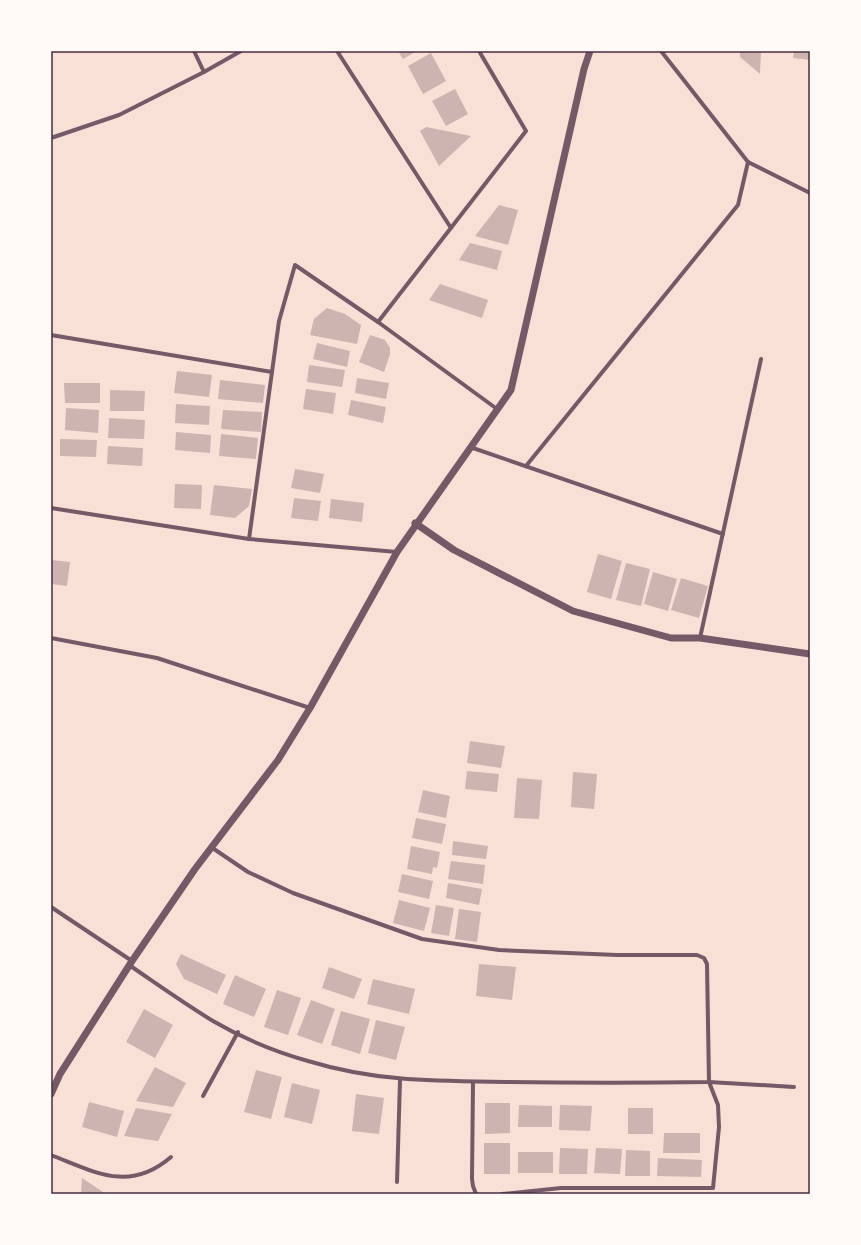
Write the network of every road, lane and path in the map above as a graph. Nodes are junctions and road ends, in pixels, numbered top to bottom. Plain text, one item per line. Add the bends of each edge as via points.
1 (194, 51) edge
2 (241, 51) edge
3 (337, 51) edge
4 (480, 51) edge
5 (590, 51) edge
6 (661, 51) edge
7 (204, 72) junction
8 (51, 138) edge
9 (748, 162) junction
10 (810, 193) edge
11 (451, 228) junction
12 (378, 322) junction
13 (51, 335) edge
14 (761, 359) dead end
15 (272, 372) junction
16 (497, 409) junction
17 (470, 447) junction
18 (526, 466) junction
19 (51, 508) edge
20 (415, 523) junction
21 (723, 534) junction
22 (249, 538) junction
23 (397, 552) junction
24 (51, 638) edge
25 (700, 638) junction
26 (810, 654) edge
27 (310, 708) junction
28 (211, 847) junction
29 (51, 907) edge
30 (131, 963) junction
31 (238, 1032) junction
32 (400, 1080) junction
33 (473, 1082) junction
34 (709, 1082) junction
35 (794, 1087) dead end
36 (51, 1094) edge
37 (203, 1096) dead end
38 (51, 1155) edge
39 (171, 1157) dead end
40 (397, 1182) dead end
41 (713, 1188) junction
42 (476, 1194) edge
43 (502, 1194) edge
44 (714, 1194) edge

1 - 7 street
2 - 7 street
3 - 11 street
4 - 11 street via 526,131
5 - 16 street via 511,390
6 - 9 street
7 - 8 street via 119,115
9 - 10 street
9 - 18 street via 738,205
11 - 12 street
12 - 15 street via 295,265 279,322
12 - 16 street
13 - 15 street
14 - 21 street
15 - 22 street
16 - 17 street
17 - 18 street
17 - 20 street
18 - 21 street
19 - 22 street
20 - 23 street
20 - 25 street via 454,550 572,611 671,638
21 - 25 street
22 - 23 street
23 - 27 street
24 - 27 street via 157,658
25 - 26 street
27 - 28 street via 278,760
28 - 30 street
28 - 34 street via 248,872 293,892 422,939 499,950 617,955 697,955 704,958 707,964
29 - 30 street
30 - 31 street via 214,1021
30 - 36 street via 60,1074
31 - 32 street via 265,1046 308,1061 350,1072
31 - 37 street
32 - 33 street
32 - 40 street
33 - 34 street
33 - 42 street via 472,1179
34 - 35 street
34 - 41 street via 718,1105 719,1127
38 - 39 street via 104,1175 123,1177 143,1174
41 - 43 street via 561,1188
41 - 44 street

